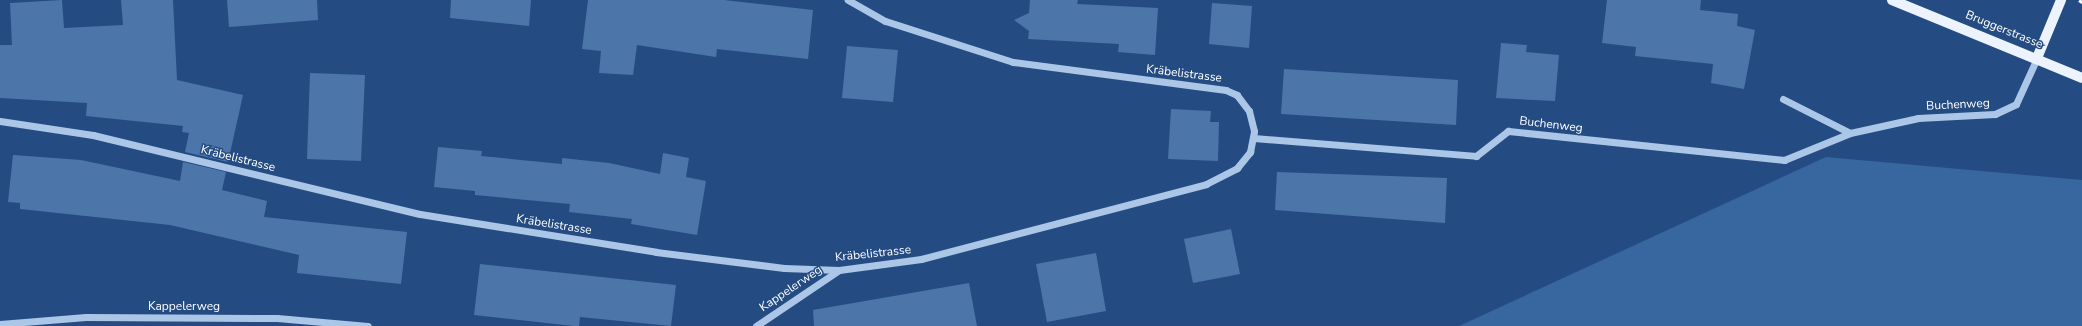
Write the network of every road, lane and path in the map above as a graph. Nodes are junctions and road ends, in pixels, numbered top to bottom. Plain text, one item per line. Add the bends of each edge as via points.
1 (848, 0) edge
2 (1892, 0) edge
3 (2061, 0) edge
4 (2036, 58) junction
5 (2082, 78) edge
6 (1783, 99) dead end
7 (0, 121) edge
8 (1850, 133) junction
9 (1254, 138) junction
10 (839, 270) junction
11 (0, 324) edge
12 (368, 326) edge
13 (756, 326) edge

1 - 9 street, Kräbelistrasse via 885,21 1013,62 1226,90 1237,95 1246,108
2 - 4 main road, Bruggerstrasse
3 - 4 main road
4 - 5 main road, Bruggerstrasse
4 - 8 street, Buchenweg via 2016,104 1996,114 1918,118
6 - 8 street
7 - 10 street, Kräbelistrasse via 94,136 420,214 656,252 784,268
8 - 9 street, Buchenweg via 1784,160 1508,131 1476,156
9 - 10 street, Kräbelistrasse via 1250,152 1237,168 1206,184 921,259
10 - 13 street, Kappelerweg
11 - 12 street, Kappelerweg via 86,317 261,318

